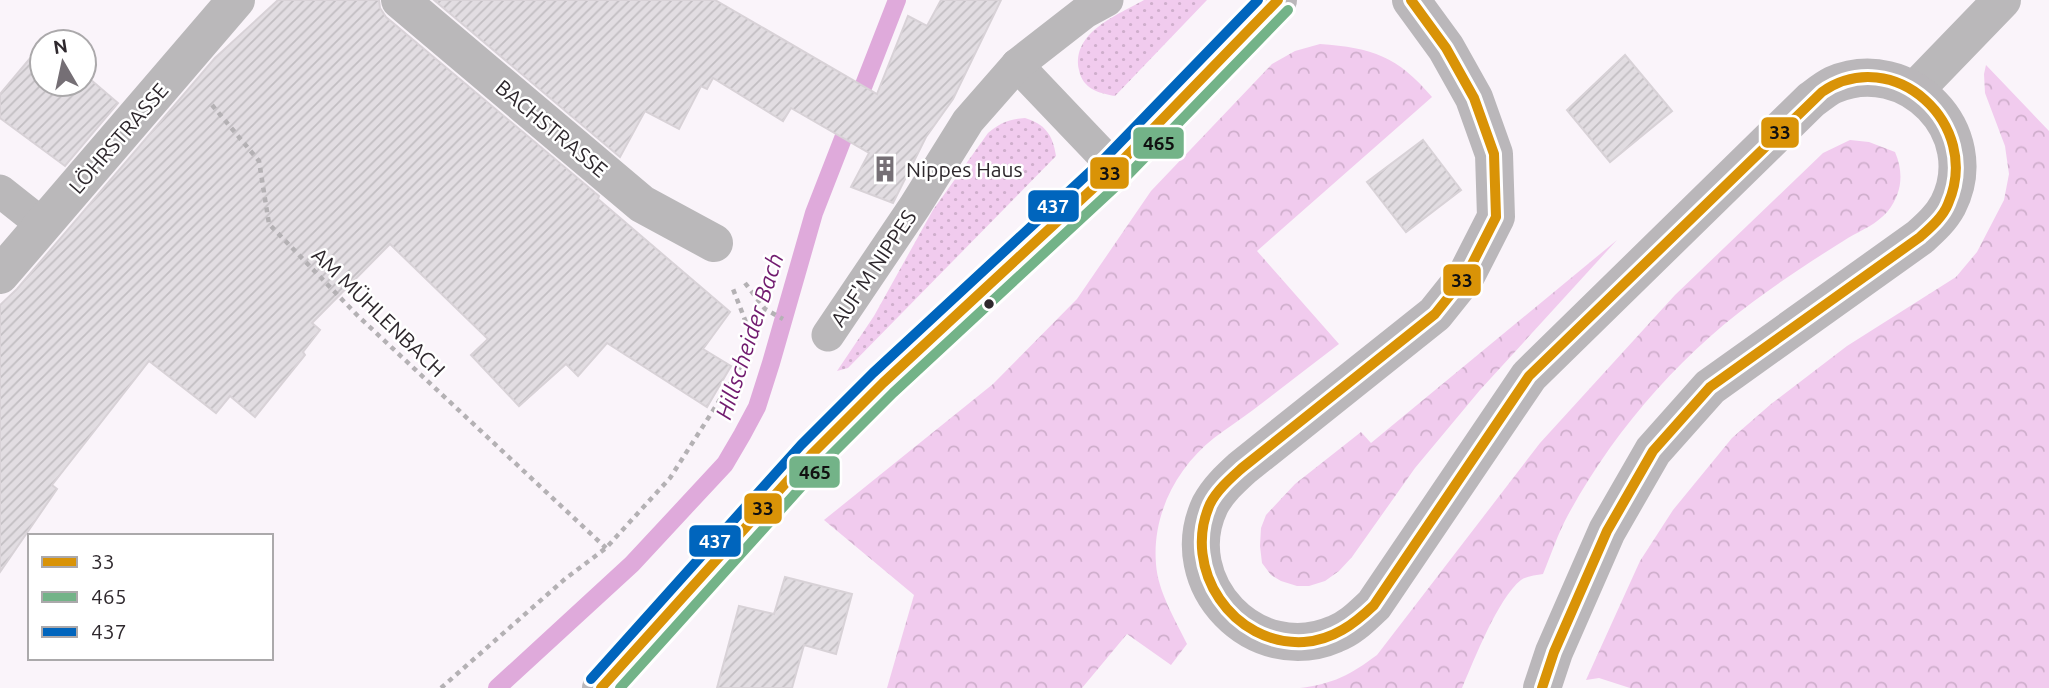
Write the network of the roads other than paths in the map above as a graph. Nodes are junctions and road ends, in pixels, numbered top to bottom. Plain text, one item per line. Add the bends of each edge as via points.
1 (236, 0) edge
2 (400, 0) edge
3 (1107, 0) edge
4 (1278, 0) edge
5 (1411, 0) edge
6 (2002, 0) edge
7 (1017, 65) junction
8 (1915, 90) junction
9 (1115, 168) junction
10 (0, 191) edge
11 (43, 225) junction
12 (714, 243) road end
13 (0, 275) edge
14 (828, 335) dead end
15 (609, 685) edge
16 (1542, 688) edge

1 - 11 street, LÖHRSTRASSE
2 - 12 street, BACHSTRASSE via 642,205
3 - 7 lane, AUF'M NIPPES via 1084,12
4 - 9 street
5 - 8 street via 1474,98 1494,154 1496,217 1467,274 1435,314 1242,468 1211,504 1202,529 1201,556 1210,587 1226,611 1251,631 1273,639 1296,642 1336,634 1374,605 1529,376 1811,100 1832,86 1872,77
6 - 8 street
7 - 9 lane
7 - 14 lane, AUF'M NIPPES via 968,121
8 - 16 street via 1947,125 1956,150 1956,177 1948,203 1920,237 1710,387 1653,451 1607,531
9 - 15 street via 829,437
10 - 11 lane
11 - 13 street, LÖHRSTRASSE

